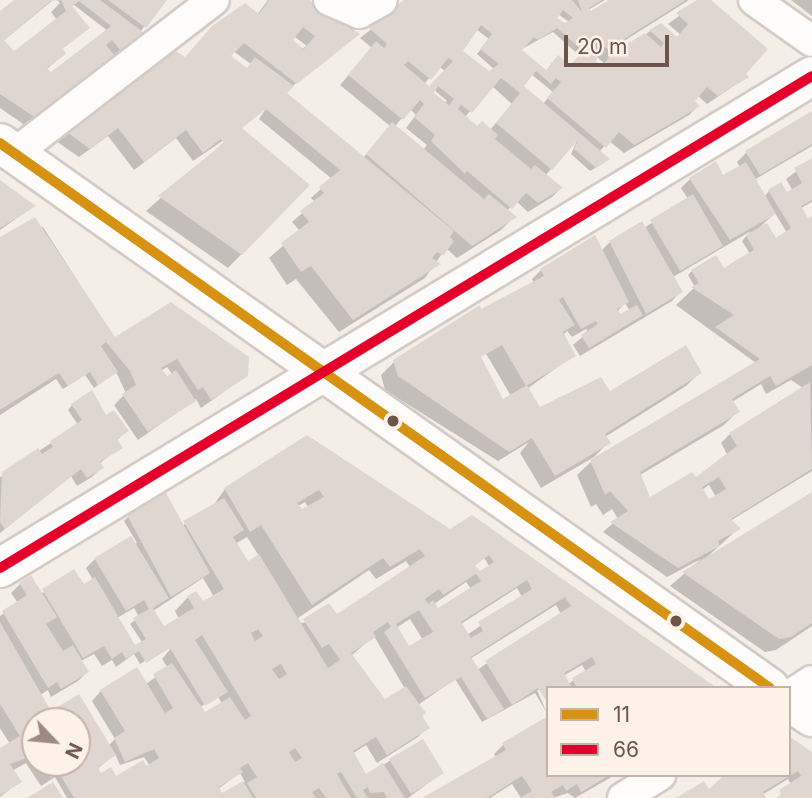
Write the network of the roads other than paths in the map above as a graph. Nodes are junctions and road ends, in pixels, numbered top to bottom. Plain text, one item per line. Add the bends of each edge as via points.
1 (214, 0) edge
2 (329, 0) edge
3 (383, 0) edge
4 (754, 0) edge
5 (812, 41) edge
6 (812, 76) edge
7 (7, 148) edge
8 (324, 374) junction
9 (0, 568) edge
10 (812, 681) edge
11 (767, 686) edge
12 (791, 697) edge
13 (791, 700) edge
14 (812, 717) edge
15 (657, 777) edge
16 (623, 798) edge

1 - 7 street
2 - 3 street via 359,13
4 - 5 street
6 - 8 main road
7 - 8 main road
8 - 9 main road
8 - 11 main road
10 - 12 street
13 - 14 main road
15 - 16 street

